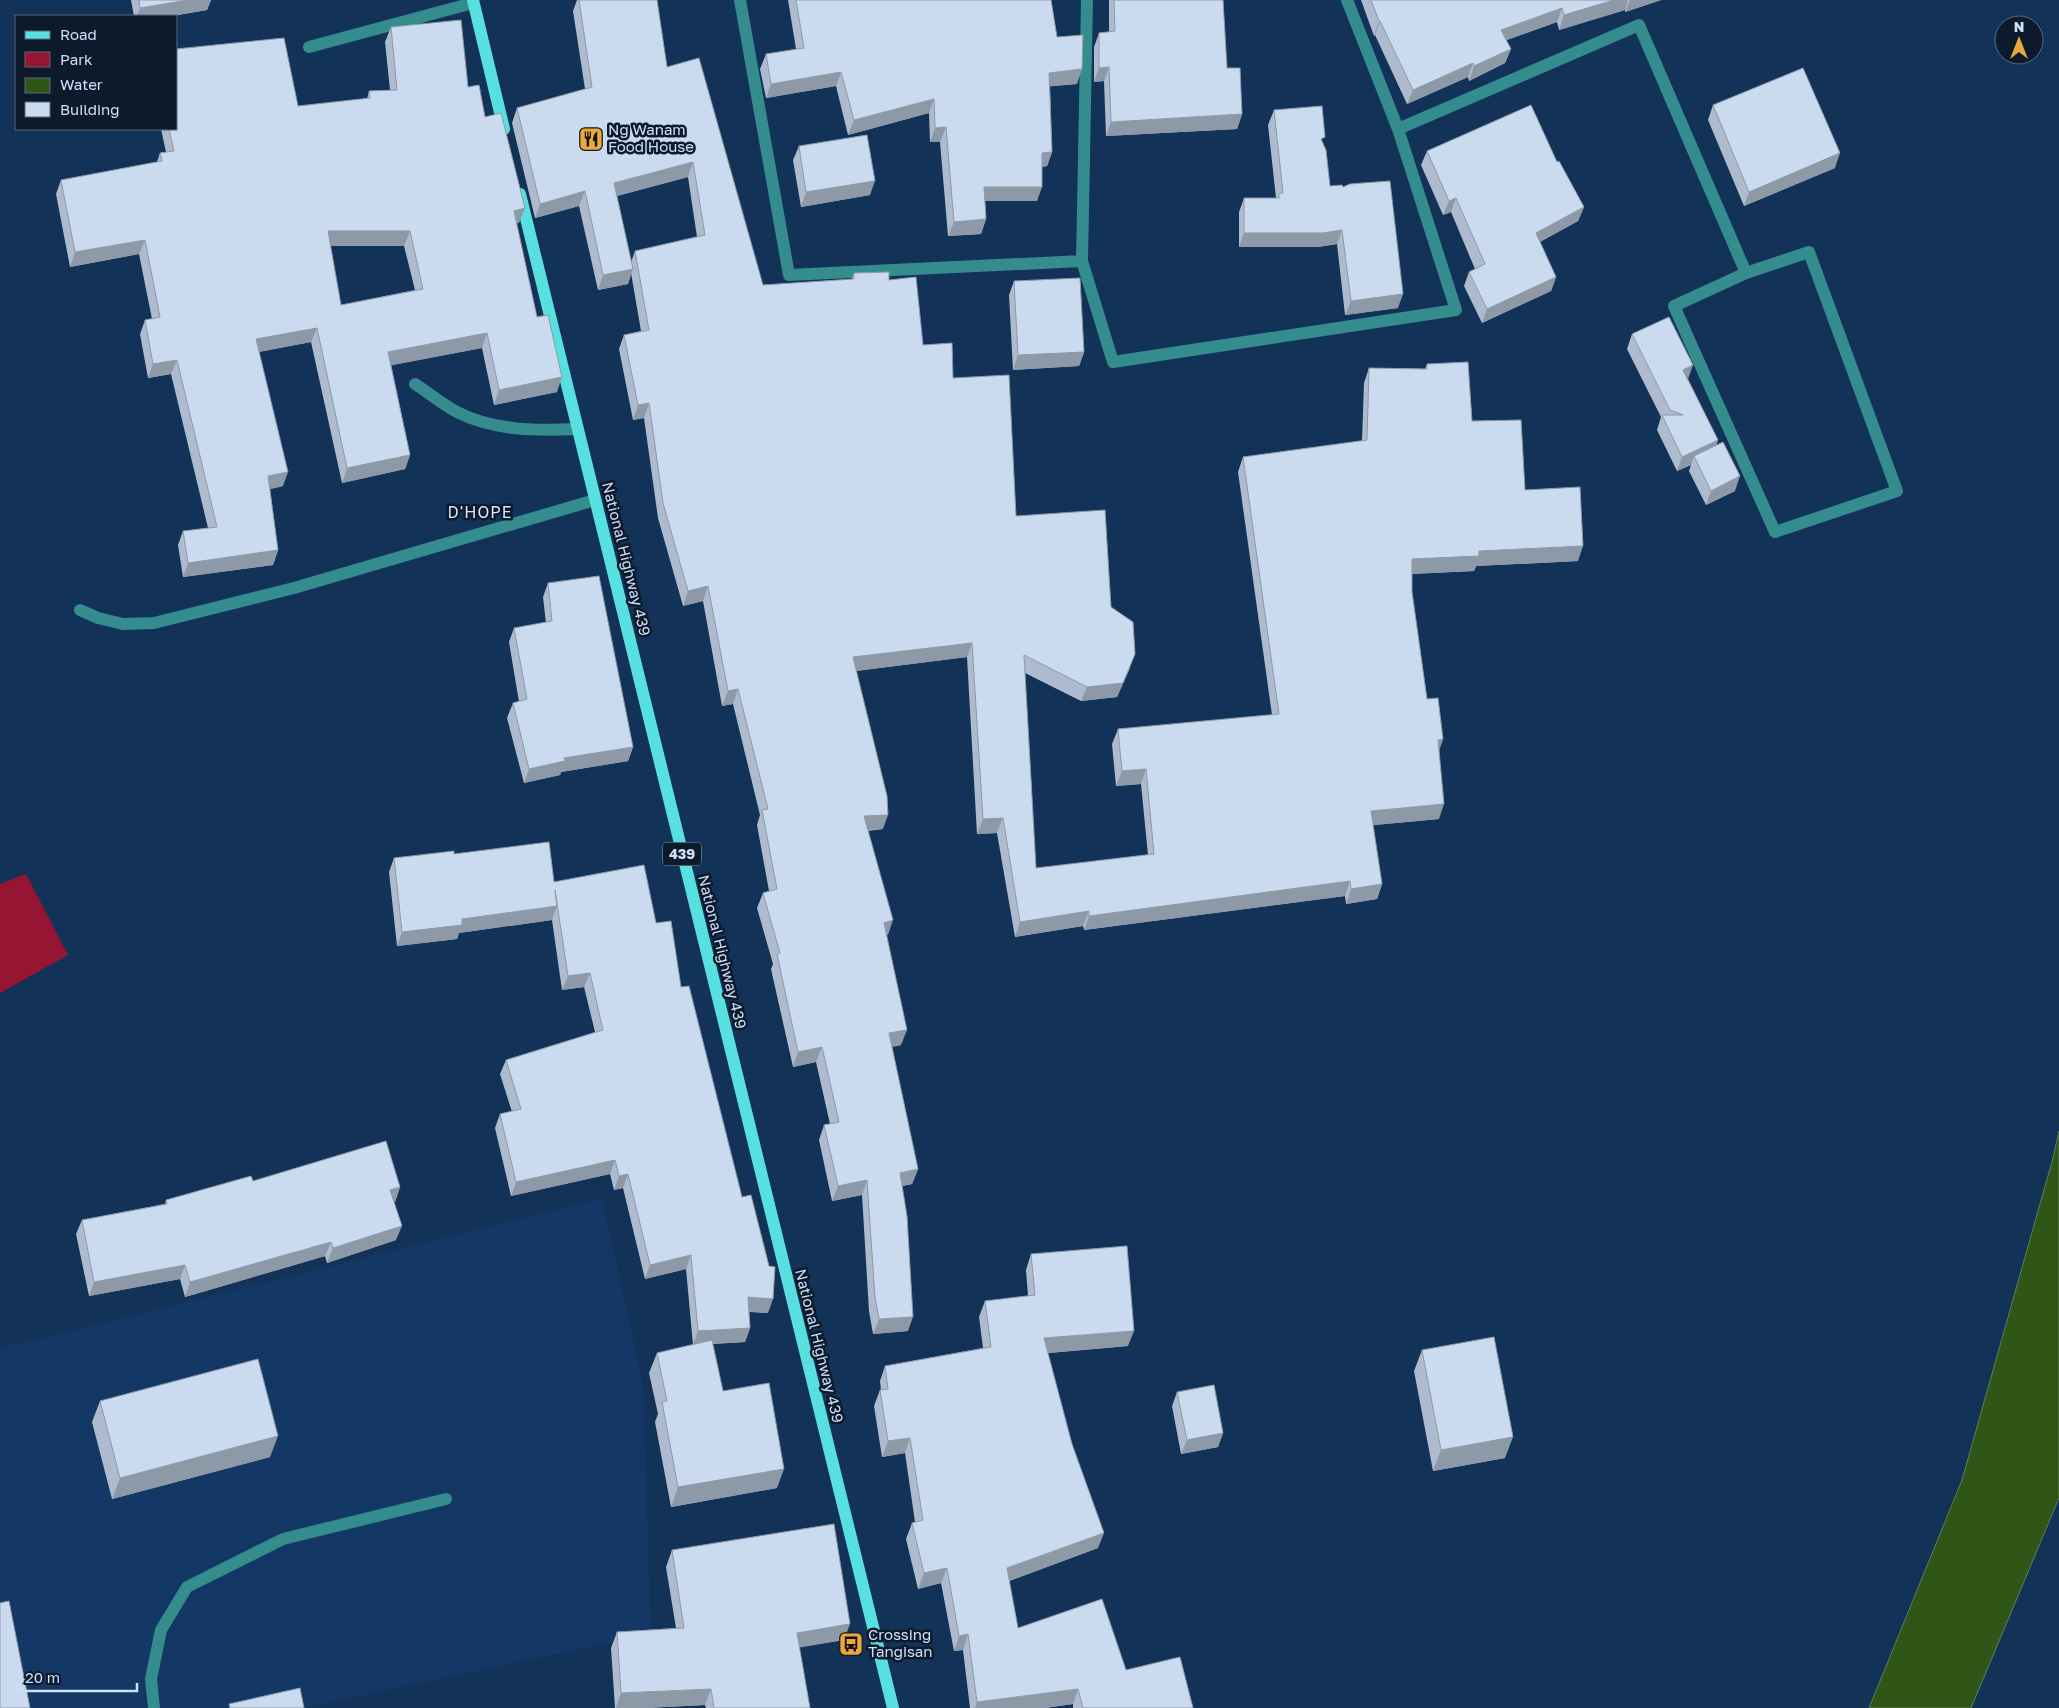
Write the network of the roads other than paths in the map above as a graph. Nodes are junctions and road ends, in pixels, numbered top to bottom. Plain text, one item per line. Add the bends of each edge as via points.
1 (740, 0) edge
2 (1087, 0) edge
3 (1348, 0) edge
4 (473, 1) edge
5 (309, 47) dead end
6 (1398, 129) junction
7 (507, 138) edge
8 (516, 177) edge
9 (1082, 261) junction
10 (1746, 273) junction
11 (414, 384) dead end
12 (578, 429) junction
13 (595, 500) junction
14 (80, 610) dead end
15 (446, 1499) dead end
16 (154, 1708) edge
17 (892, 1708) edge

1 - 9 street via 789,275
2 - 9 street
3 - 6 street
4 - 5 street
4 - 7 main road
6 - 9 street via 1456,310 1113,362
6 - 10 street via 1639,25
8 - 12 main road, National Highway 439 / 439
10 - 10 street via 1674,306 1775,532 1897,491 1809,252
11 - 12 street via 458,412 492,425 544,430
12 - 13 main road, National Highway 439 / 439
13 - 14 street via 294,588 154,623 123,624
13 - 17 main road, National Highway 439 / 439
15 - 16 street via 284,1538 187,1587 161,1630 150,1679

